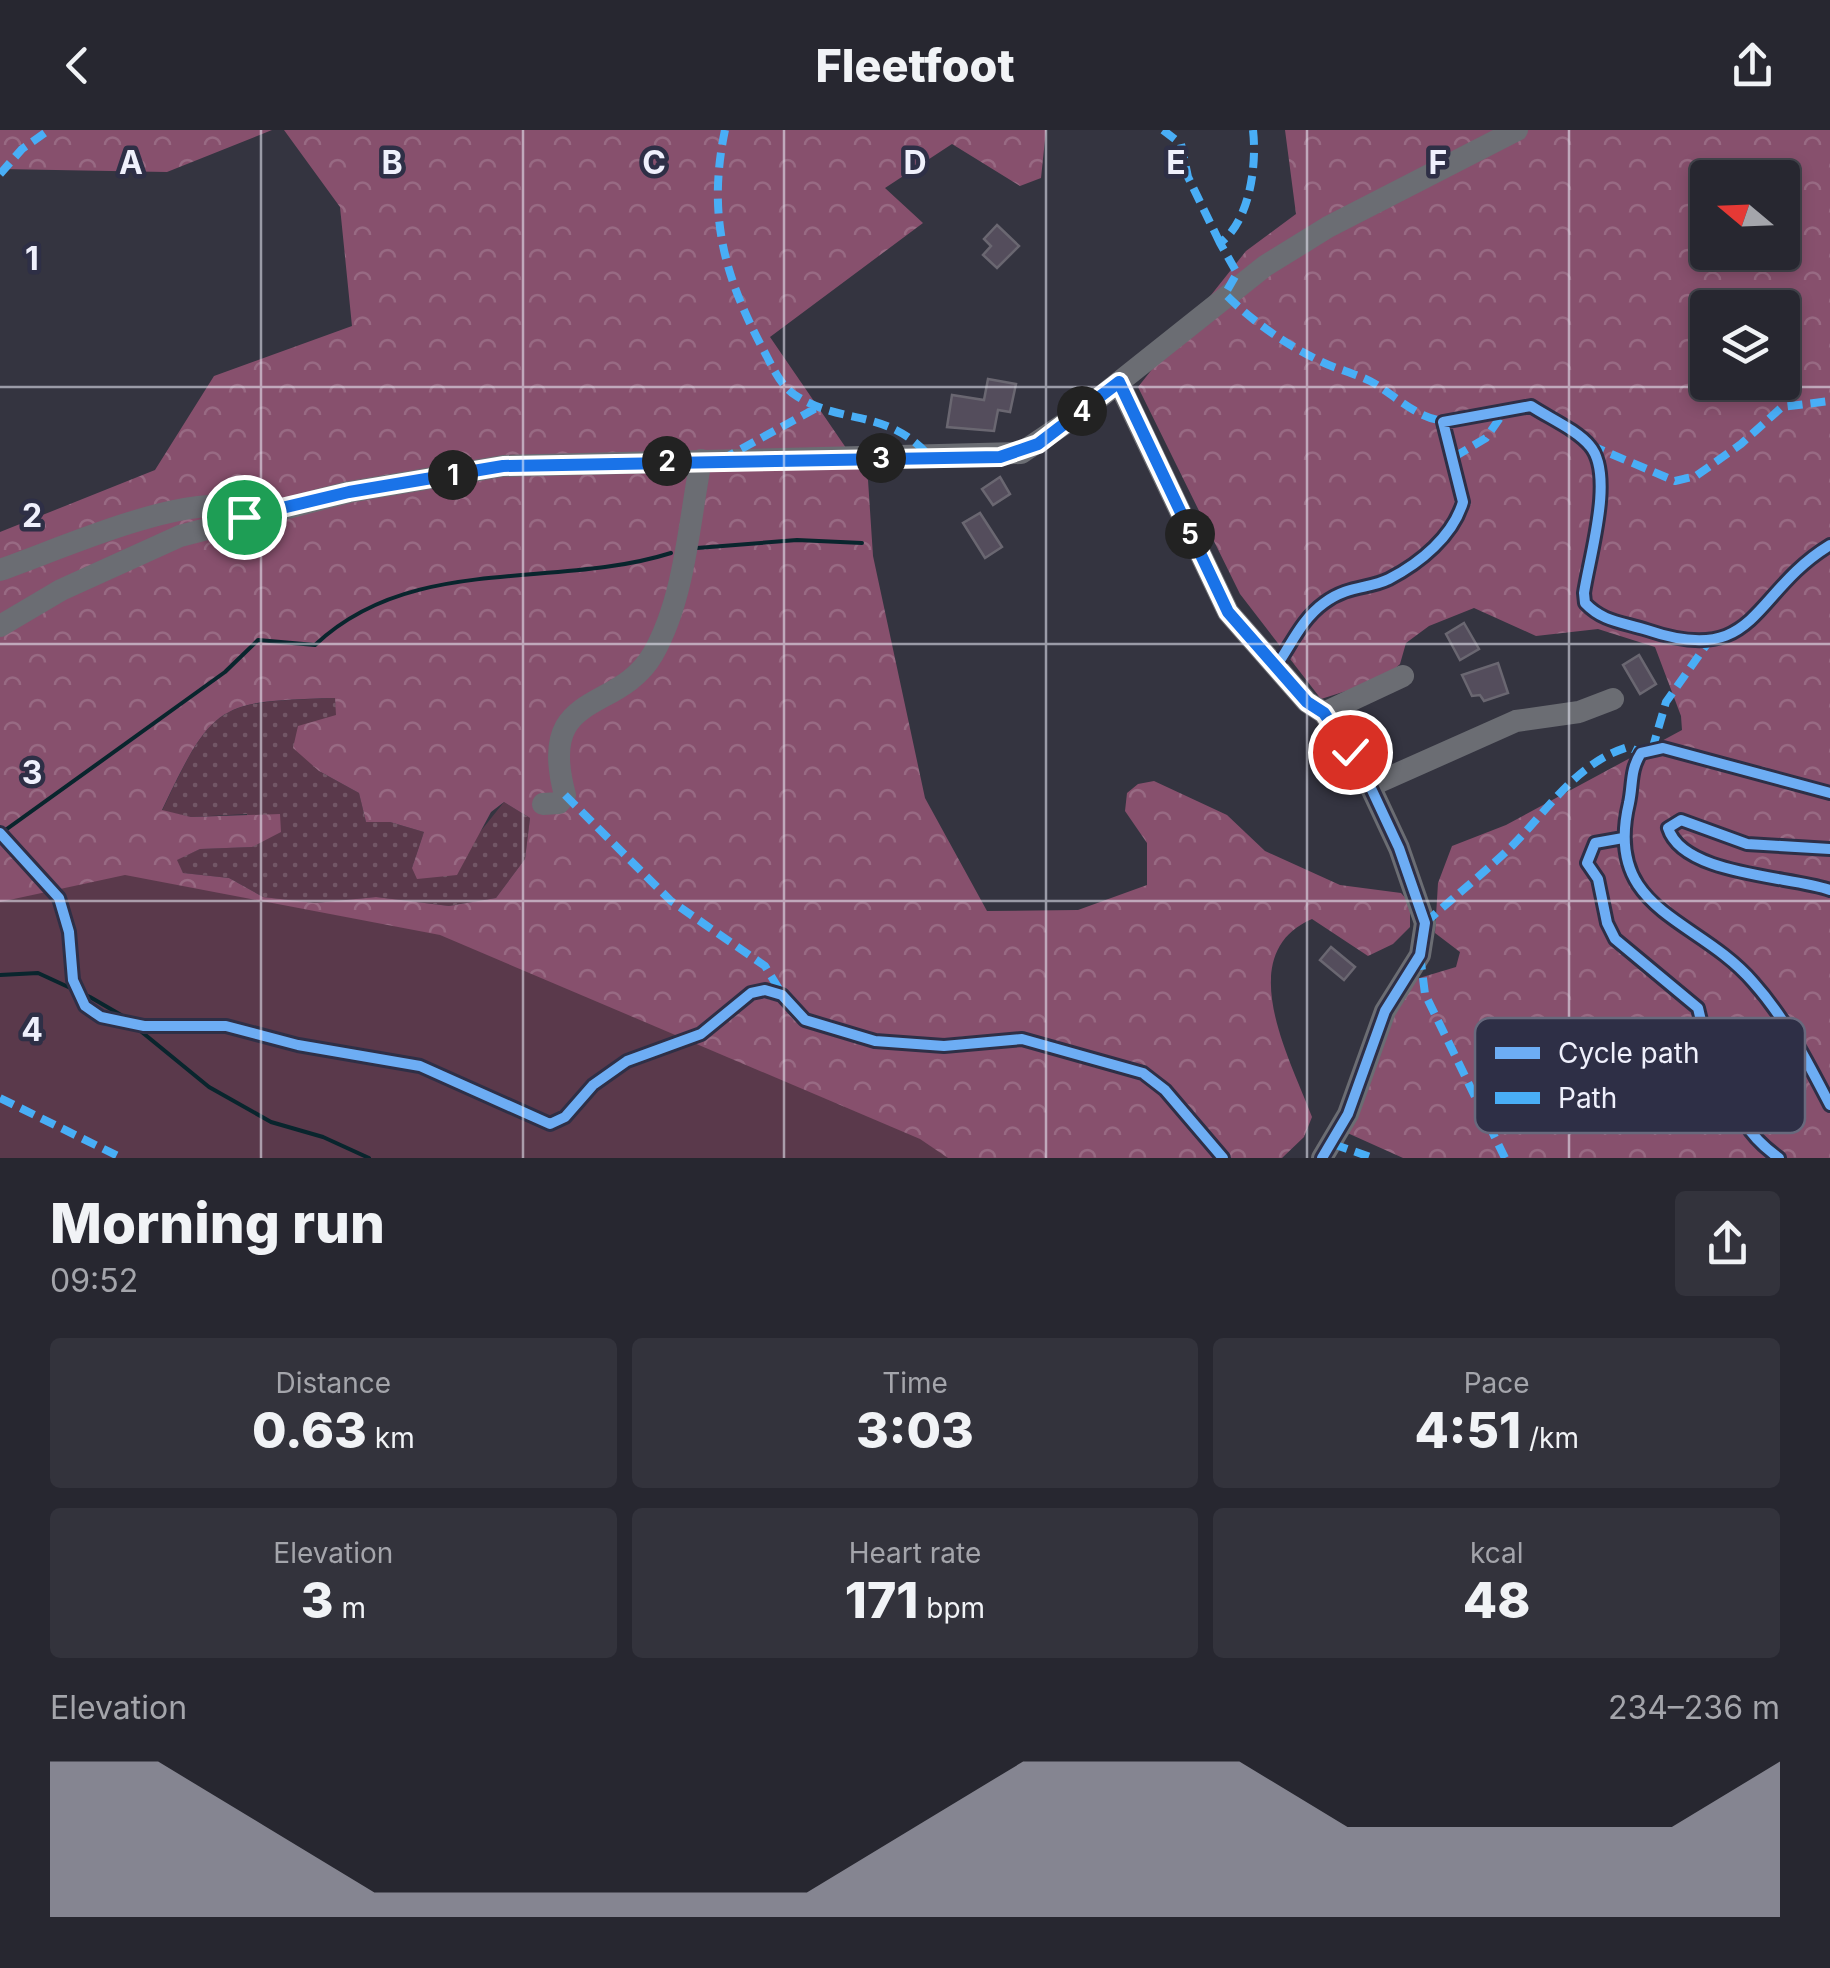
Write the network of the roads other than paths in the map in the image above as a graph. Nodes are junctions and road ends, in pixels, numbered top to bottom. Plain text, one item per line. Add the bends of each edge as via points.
1 (1517, 130) edge
2 (1119, 382) junction
3 (701, 460) junction
4 (244, 517) junction
5 (0, 570) edge
6 (0, 626) edge
7 (1402, 676) dead end
8 (1613, 699) dead end
9 (1324, 713) junction
10 (1370, 786) junction
11 (543, 804) dead end
12 (1322, 1158) edge

1 - 2 street via 1296,246 1208,307
2 - 3 street via 1038,444 1000,457
2 - 9 street via 1228,612
3 - 4 street via 503,466
3 - 11 street via 671,610 652,656 567,721 559,750 565,795 559,803
4 - 5 street via 210,505 169,513
4 - 6 street via 126,558
7 - 9 street
8 - 10 street via 1579,712 1516,721
9 - 10 street
10 - 12 street via 1416,889 1424,938 1385,1011 1338,1137

